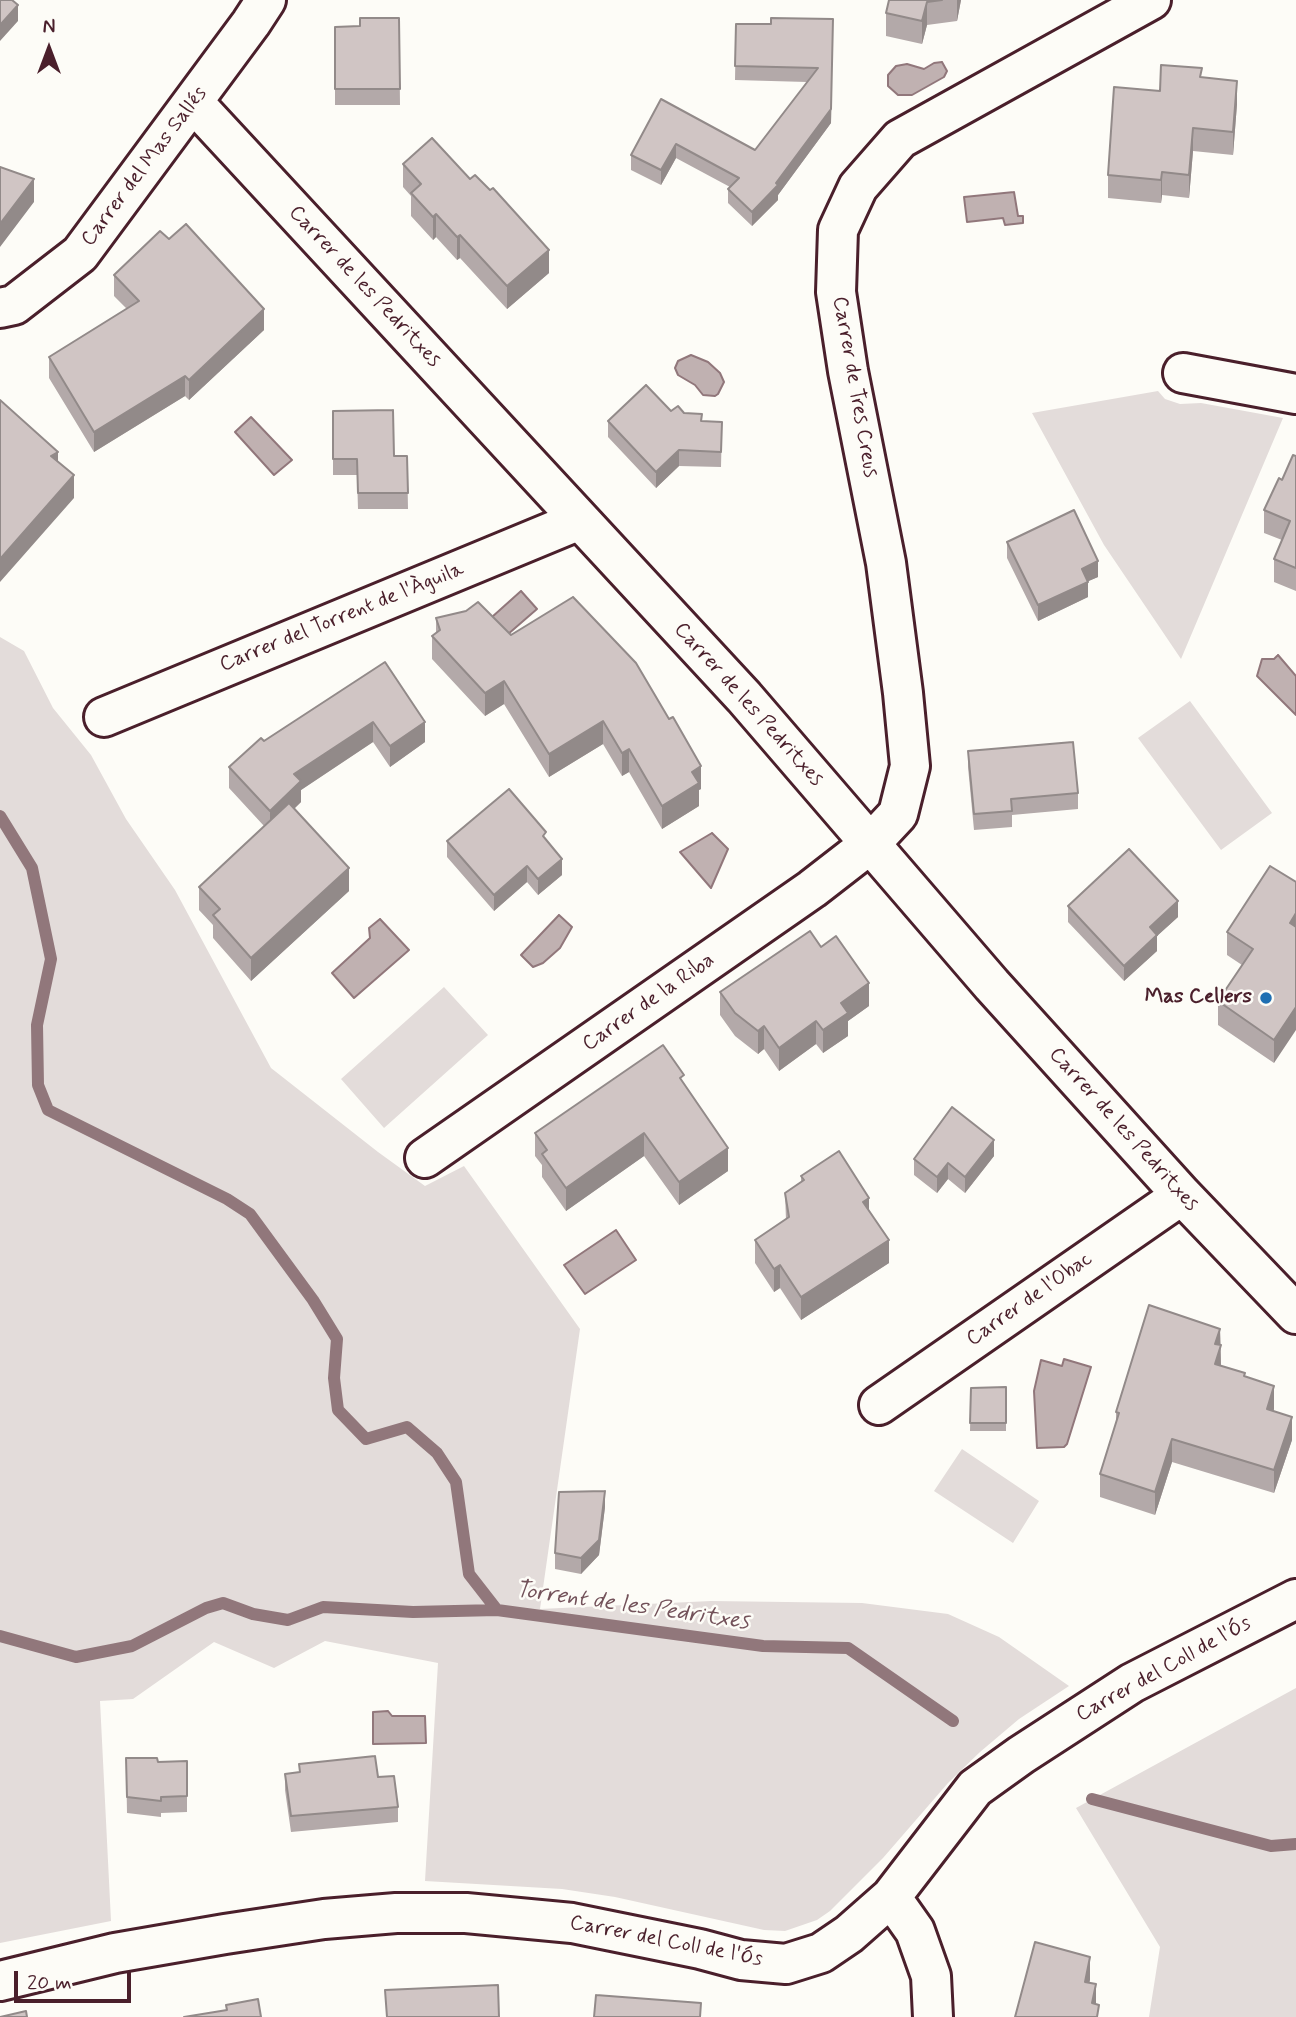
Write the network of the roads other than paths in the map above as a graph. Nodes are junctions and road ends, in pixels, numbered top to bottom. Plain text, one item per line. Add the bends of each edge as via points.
1 (266, 0) edge
2 (1151, 0) edge
3 (193, 102) junction
4 (0, 308) edge
5 (1183, 373) dead end
6 (1296, 394) edge
7 (580, 520) junction
8 (104, 717) dead end
9 (870, 844) junction
10 (425, 1158) dead end
11 (1182, 1195) junction
12 (1296, 1314) edge
13 (879, 1405) dead end
14 (1296, 1599) edge
15 (891, 1897) junction
16 (0, 1981) edge
17 (933, 2017) edge

1 - 3 street, Carrer del Mas Sallés
2 - 9 street, Carrer de Tres Creus via 900,139 858,187 838,230 836,292 886,564 910,766 898,814
3 - 4 street, Carrer del Mas Sallés via 80,254 14,305
3 - 7 street, Carrer de les Pedritxes
5 - 6 street
7 - 8 street, Carrer del Torrent de l'Àguila
7 - 9 street, Carrer de les Pedritxes via 744,697
9 - 10 street, Carrer de la Riba
9 - 11 street, Carrer de les Pedritxes
11 - 12 street, Carrer de les Pedritxes
11 - 13 street, Carrer de l'Obac
14 - 15 street, Carrer del Coll de l'Ós via 1132,1683 975,1788
15 - 16 street, Carrer del Coll de l'Ós via 821,1953 786,1964 741,1960 572,1923 466,1913 396,1913 225,1934 115,1953
15 - 17 street via 915,1931 931,1976

